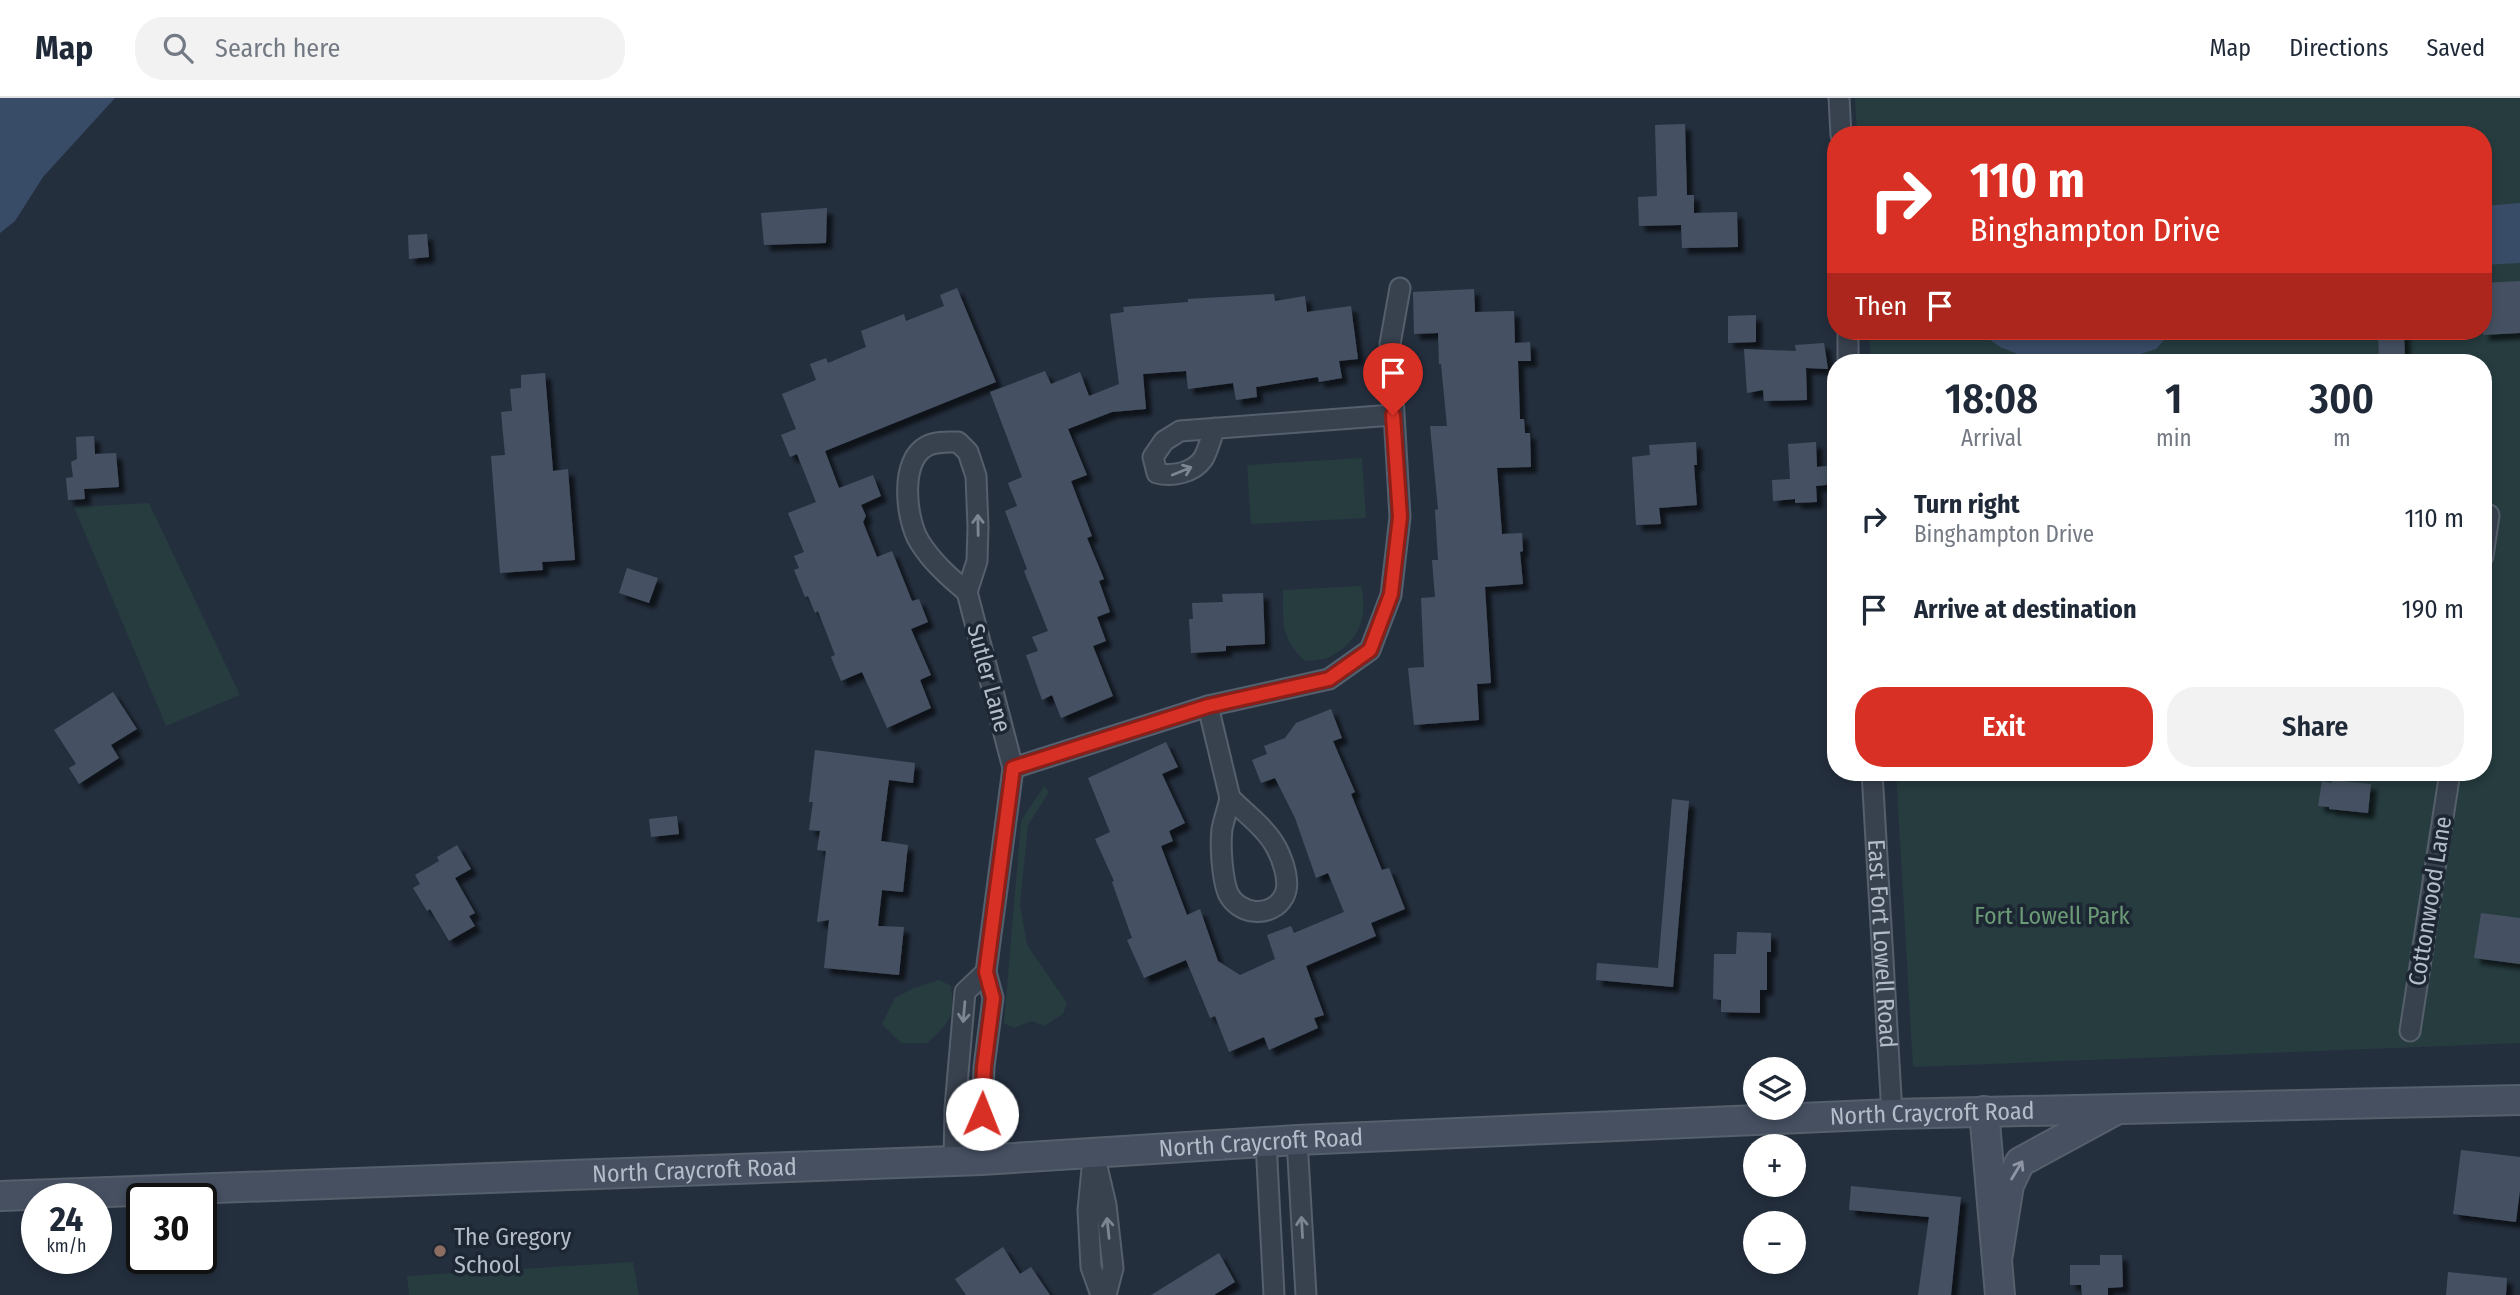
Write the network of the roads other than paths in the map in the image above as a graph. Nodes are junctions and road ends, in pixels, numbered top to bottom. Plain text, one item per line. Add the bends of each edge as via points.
1 (1839, 98) edge
2 (1841, 126) edge
3 (1400, 288) dead end
4 (1393, 415) junction
5 (1215, 428) dead end
6 (967, 592) junction
7 (1208, 706) junction
8 (1013, 768) junction
9 (1873, 781) edge
10 (2449, 781) edge
11 (1230, 798) junction
12 (986, 972) junction
13 (2410, 1031) dead end
14 (2520, 1100) edge
15 (2120, 1108) junction
16 (1984, 1111) junction
17 (1892, 1114) junction
18 (1297, 1140) junction
19 (1266, 1142) junction
20 (1094, 1154) junction
21 (981, 1160) junction
22 (954, 1161) junction
23 (0, 1196) edge
24 (1997, 1260) junction
25 (1104, 1295) edge
26 (1274, 1295) edge
27 (1306, 1295) edge
28 (2000, 1295) edge

1 - 2 street
3 - 4 street via 1390,344
4 - 5 street
4 - 7 street via 1400,517 1391,594 1370,650 1329,679
6 -> 6 street, Sutler Lane via 977,561 976,476 968,452 958,442 944,442 925,447 916,457 909,472 908,506 911,524 926,552
6 - 8 street, Sutler Lane
7 - 8 street
7 - 11 street
8 - 12 street, Sutler Lane
9 - 17 street, East Fort Lowell Road
10 - 13 street, Cottonwood Lane
11 - 11 street via 1222,828 1224,879 1236,905 1260,911 1274,906 1284,895 1287,880 1269,836
12 - 21 street, Sutler Lane via 993,998 984,1067
12 -> 22 street via 965,992
14 - 15 main road, North Craycroft Road
15 - 16 main road, North Craycroft Road
24 -> 15 main road via 2009,1185 2020,1162
16 - 17 main road, North Craycroft Road
16 - 24 main road
17 - 18 main road, North Craycroft Road
18 - 19 main road, North Craycroft Road
27 -> 18 street
19 - 20 main road, North Craycroft Road
19 - 26 street
20 - 21 main road, North Craycroft Road
20 - 25 street via 1088,1210 1091,1267
21 - 22 main road, North Craycroft Road
22 - 23 main road, North Craycroft Road
24 - 28 main road

